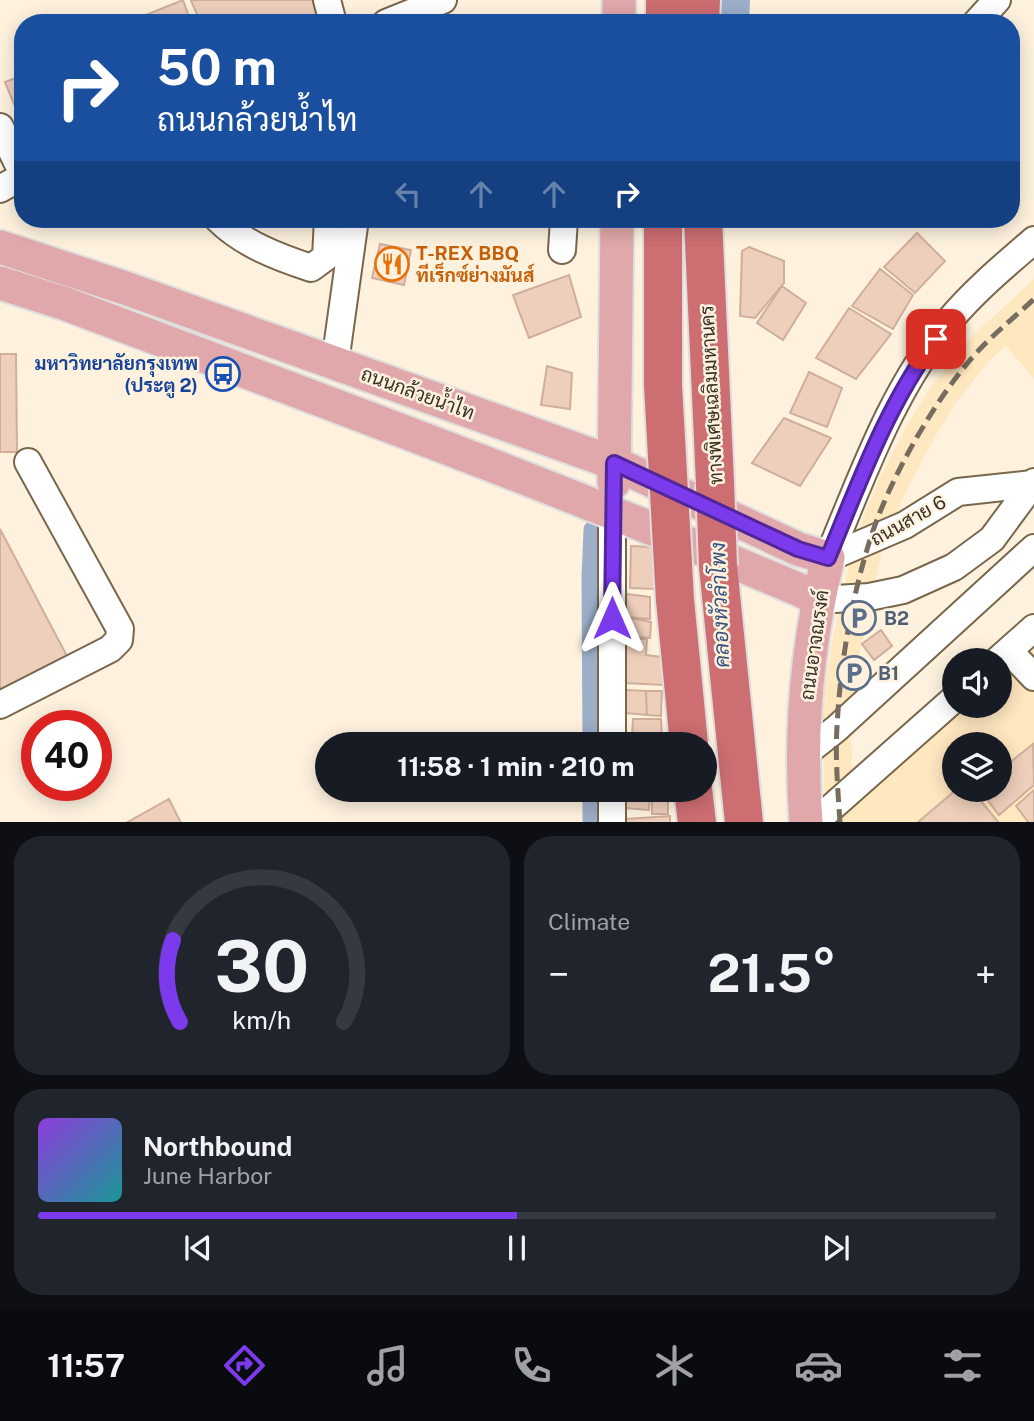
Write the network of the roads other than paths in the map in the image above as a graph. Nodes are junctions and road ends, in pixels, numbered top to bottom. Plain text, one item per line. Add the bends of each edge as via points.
1 (443, 0) edge
2 (997, 0) edge
3 (408, 14) edge
4 (984, 14) edge
5 (0, 127) edge
6 (14, 156) edge
7 (227, 228) edge
8 (327, 228) edge
9 (354, 228) edge
10 (563, 228) edge
11 (617, 228) edge
12 (663, 228) edge
13 (703, 228) edge
14 (1034, 240) edge
15 (0, 247) edge
16 (562, 250) dead end
17 (0, 283) edge
18 (335, 363) junction
19 (28, 463) dead end
20 (614, 463) junction
21 (1033, 484) edge
22 (612, 512) junction
23 (1034, 548) edge
24 (813, 554) junction
25 (810, 596) junction
26 (1034, 628) edge
27 (1012, 648) edge
28 (1012, 661) edge
29 (1034, 677) edge
30 (0, 705) edge
31 (942, 710) edge
32 (612, 732) edge
33 (688, 732) edge
34 (803, 755) junction
35 (612, 802) edge
36 (694, 802) edge
37 (612, 822) edge
38 (696, 822) edge
39 (744, 822) edge
40 (806, 822) edge
41 (814, 822) edge

1 - 3 street
2 - 4 street
5 - 6 street
7 - 8 street via 311,268 326,257
9 - 18 street
10 - 16 street
11 - 20 main road
12 - 33 highway, bridge via 663,385
13 - 39 highway, ทางพิเศษเฉลิมมหานคร, bridge via 718,566
14 - 24 street, ถนนอาจณรงค์ via 983,285 922,357
15 - 18 main road, ถนนกล้วยน้ำไท
17 - 22 main road
18 - 20 main road, ถนนกล้วยน้ำไท
19 - 30 street via 120,629 119,640 110,649
20 - 22 main road
20 - 24 main road, ถนนกล้วยน้ำไท
21 - 24 street, ถนนสาย 6 via 958,492 905,525
21 - 25 street, ถนนสาย 6 via 992,539 954,567 903,590 869,597
22 - 25 main road
22 - 32 street
23 - 34 street
24 - 25 main road, ถนนอาจณรงค์
25 - 34 main road, ถนนอาจณรงค์
26 - 27 street
28 - 29 street
31 - 41 street
34 - 40 main road, ถนนอาจณรงค์
35 - 37 street
36 - 38 highway

